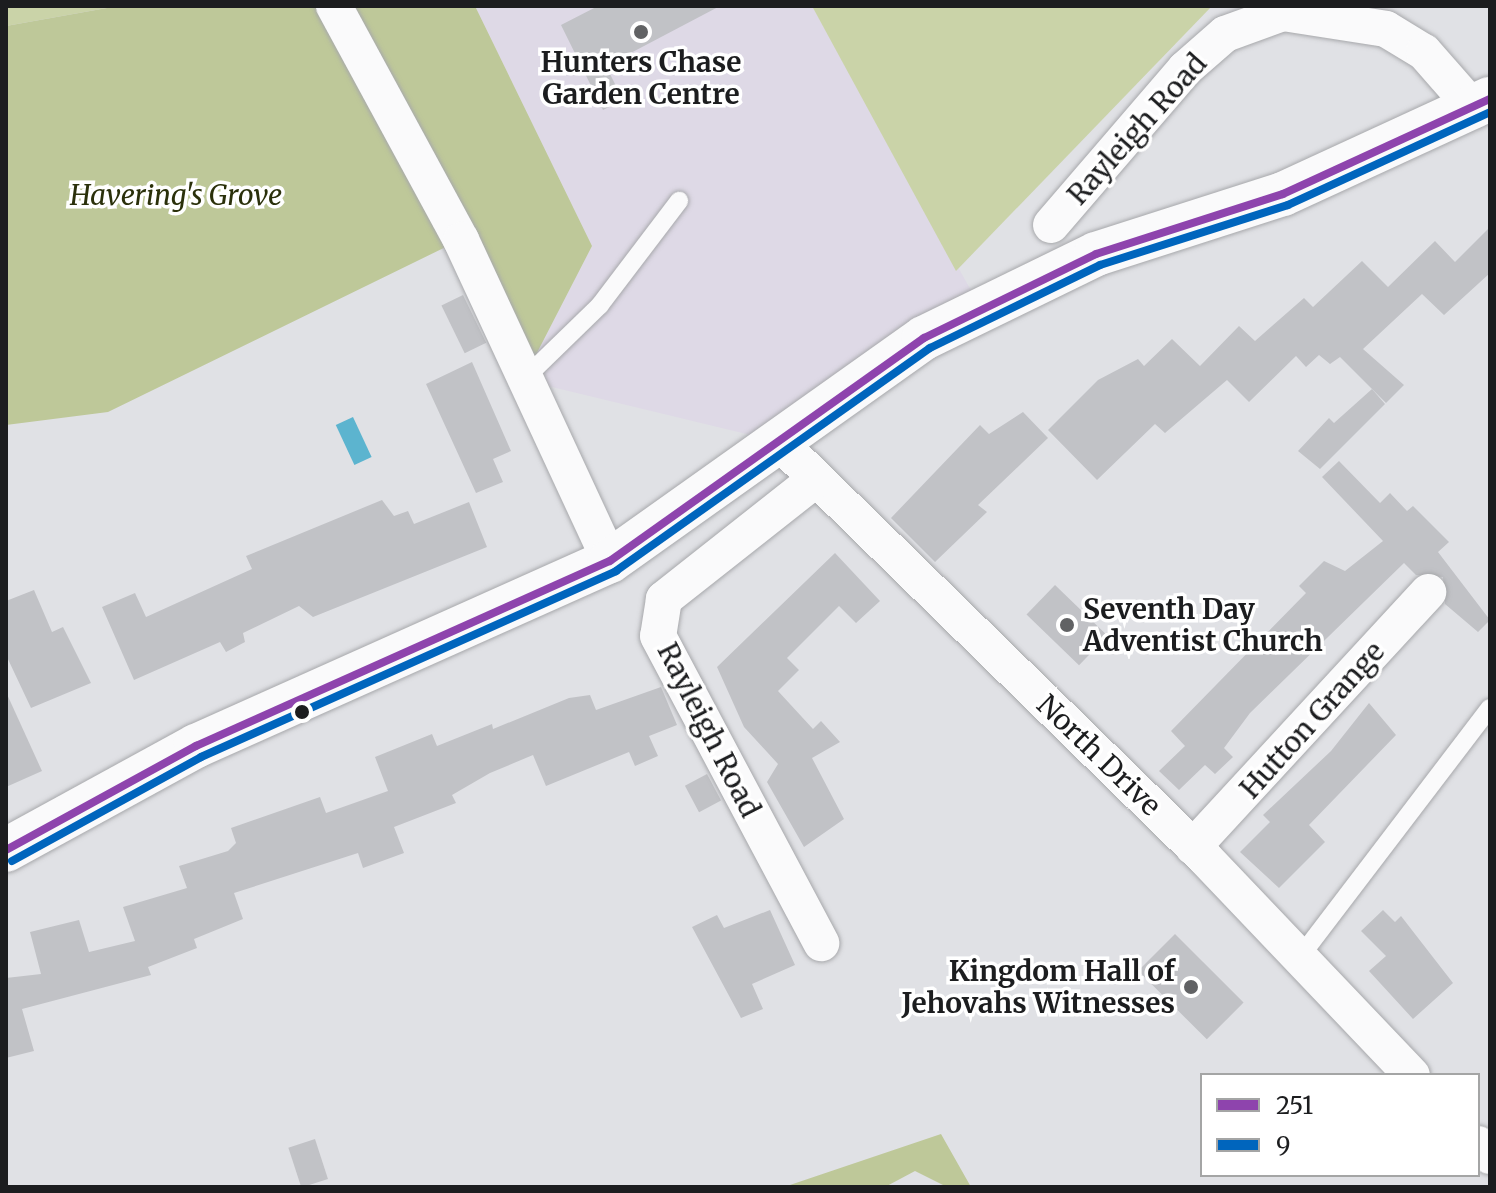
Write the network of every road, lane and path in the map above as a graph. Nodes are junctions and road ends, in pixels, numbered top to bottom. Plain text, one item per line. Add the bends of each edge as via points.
1 (334, 6) edge
2 (1482, 105) edge
3 (679, 201) dead end
4 (1051, 225) dead end
5 (523, 380) junction
6 (779, 442) junction
7 (816, 479) junction
8 (610, 561) junction
9 (1428, 592) dead end
10 (1490, 708) edge
11 (1193, 847) junction
12 (6, 850) edge
13 (821, 943) dead end
14 (1300, 957) junction
15 (1410, 1073) edge

1 - 5 street via 461,240
2 - 4 street, Rayleigh Road via 1424,52 1386,29 1283,13 1225,34 1185,69
2 - 6 main road, Rayleigh Road via 1283,194 1096,254 924,338
3 - 5 lane via 600,305
5 - 8 street
6 - 7 street, North Drive
6 - 8 main road, Rayleigh Road
7 - 11 street, North Drive
7 - 13 street, Rayleigh Road via 664,599 658,636
8 - 12 main road, Rayleigh Road via 196,746
9 - 11 street, Hutton Grange
10 - 14 lane
11 - 14 street, North Drive
14 - 15 street, North Drive

